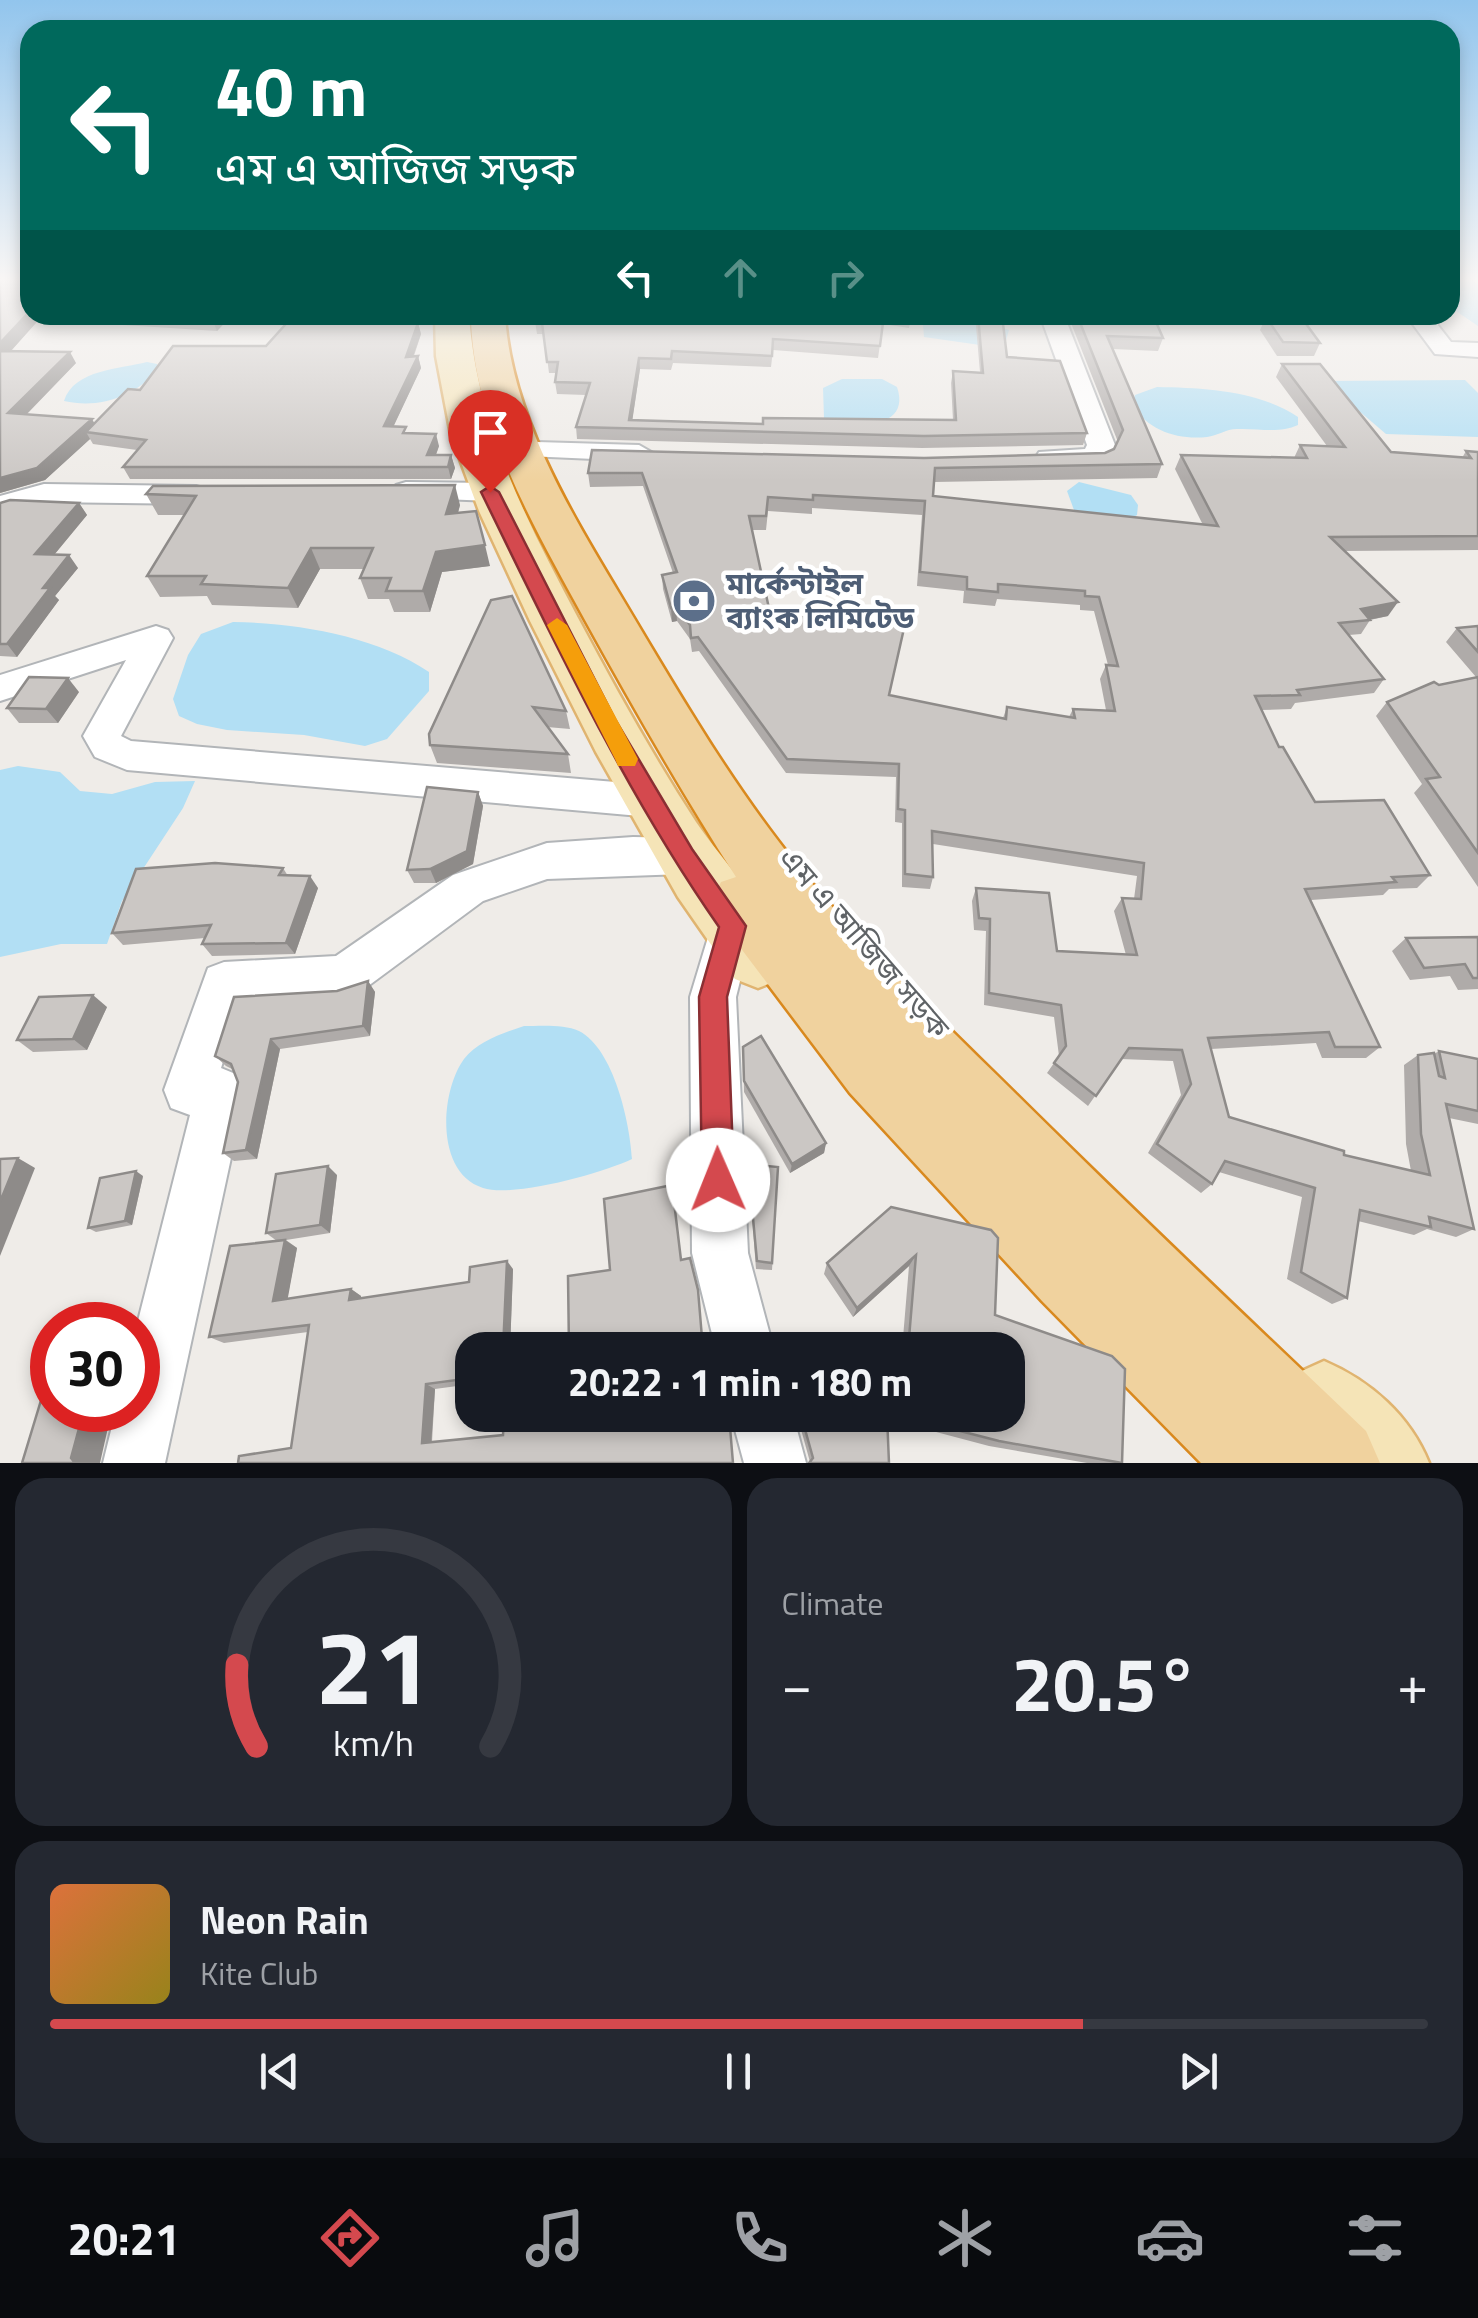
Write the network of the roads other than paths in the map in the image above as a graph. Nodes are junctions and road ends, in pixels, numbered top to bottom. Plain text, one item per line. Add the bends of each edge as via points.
1 (451, 345) edge
2 (467, 345) edge
3 (490, 345) edge
4 (503, 345) edge
5 (1063, 345) edge
6 (1441, 345) edge
7 (1478, 350) edge
8 (537, 450) junction
9 (660, 454) edge
10 (1015, 459) edge
11 (368, 492) edge
12 (490, 492) junction
13 (220, 495) edge
14 (0, 505) edge
15 (0, 688) edge
16 (651, 801) junction
17 (683, 856) junction
18 (732, 926) junction
19 (740, 1332) edge
20 (766, 1432) edge
21 (134, 1463) edge
22 (774, 1463) edge
23 (1217, 1463) edge
24 (1265, 1463) edge
25 (1334, 1463) edge
26 (1383, 1463) edge

1 - 12 main road via 462,407
2 - 24 highway via 502,473 585,646 647,760 744,902 876,1068
3 - 25 highway via 530,468 568,546 682,746 775,884 912,1042
4 - 8 main road, এম এ আজিজ সড়ক
5 - 10 street via 1101,445 1098,453
6 - 7 street
8 - 9 street
8 - 26 main road, এম এ আজিজ সড়ক via 633,631 702,741 797,871 935,1027
11 - 12 street
12 - 16 main road
13 - 14 street via 44,493
15 - 16 street via 156,638 102,736 108,747 127,755
16 - 17 main road
17 - 18 main road
17 - 21 street via 547,861 468,888 344,977 224,983 189,1090 220,1093
18 - 19 street via 713,997 720,1253
18 - 23 main road via 873,1102 1048,1294
20 - 22 street

